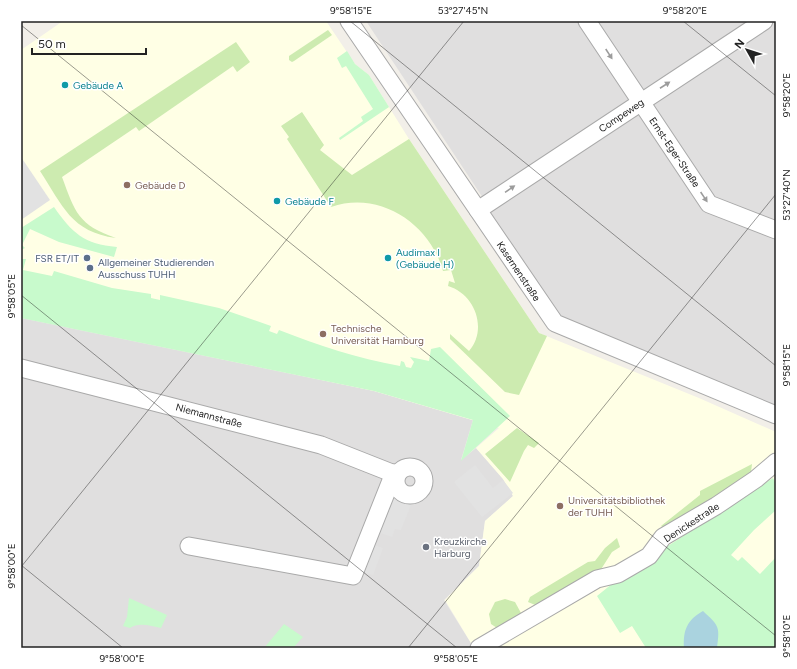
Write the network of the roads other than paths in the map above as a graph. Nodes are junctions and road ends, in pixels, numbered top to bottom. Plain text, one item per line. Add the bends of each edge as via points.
1 (349, 21) edge
2 (588, 21) edge
3 (764, 21) edge
4 (640, 102) junction
5 (478, 210) junction
6 (776, 230) edge
7 (21, 368) edge
8 (776, 415) edge
9 (776, 462) edge
10 (190, 546) dead end
11 (479, 648) edge

1 - 5 street, Kasernenstraße
2 -> 4 street, Ernst-Eger-Straße
4 -> 3 street, Compeweg
5 -> 4 street, Compeweg
4 -> 6 street, Ernst-Eger-Straße via 709,204
5 - 8 street, Kasernenstraße via 555,323
7 - 10 street, Niemannstraße via 321,445 395,474 353,576
9 - 11 street, Denickestraße via 716,506 664,537 649,556 618,574 597,579

